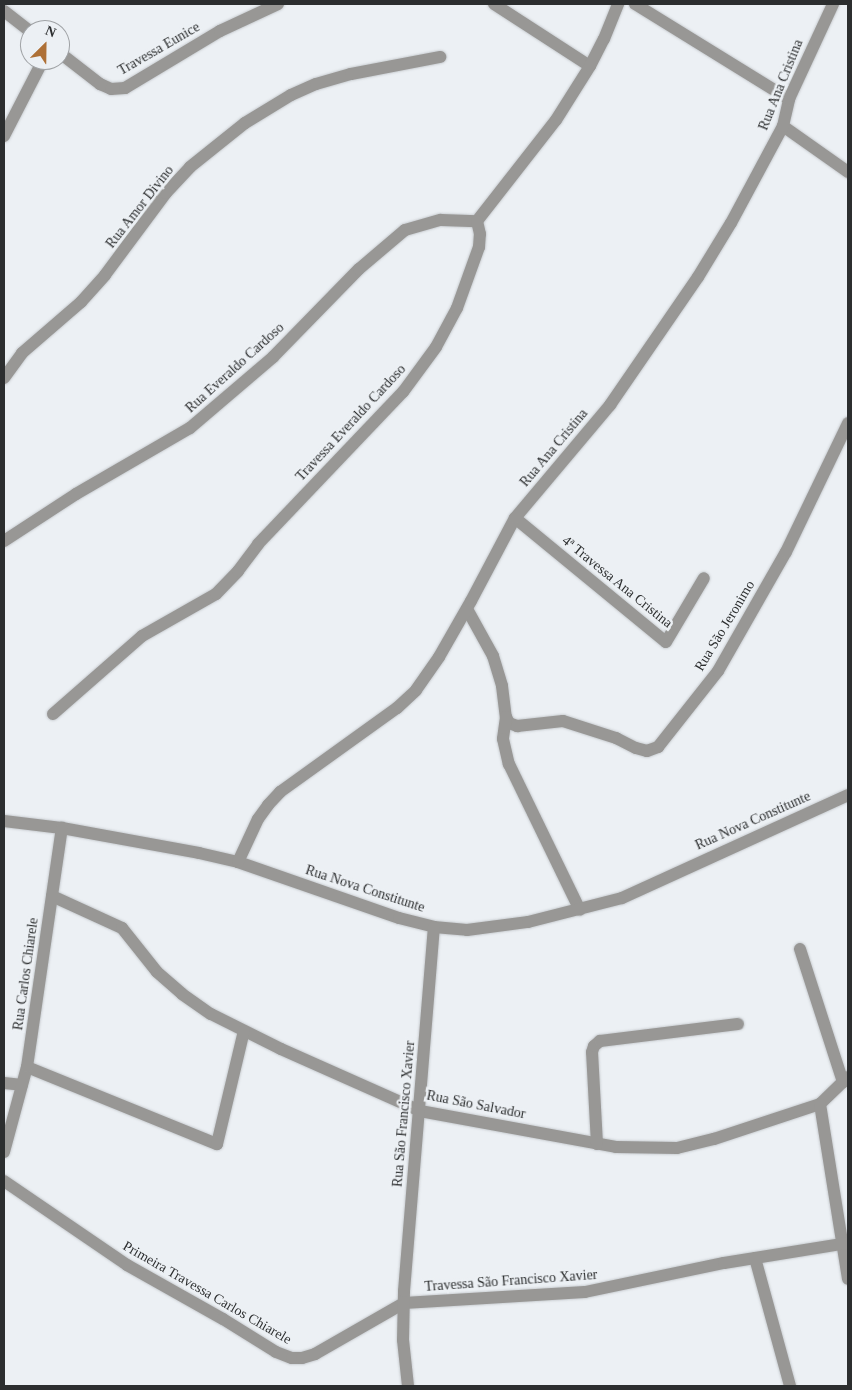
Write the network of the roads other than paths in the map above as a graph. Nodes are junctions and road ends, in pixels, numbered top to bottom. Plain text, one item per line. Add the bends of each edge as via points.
1 (278, 4) edge
2 (494, 4) edge
3 (618, 4) edge
4 (635, 4) edge
5 (833, 4) edge
6 (4, 11) edge
7 (20, 23) edge
8 (440, 57) dead end
9 (70, 61) edge
10 (590, 66) junction
11 (38, 70) edge
12 (789, 99) junction
13 (783, 126) junction
14 (4, 136) edge
15 (848, 172) edge
16 (477, 221) junction
17 (4, 378) edge
18 (848, 423) edge
19 (515, 518) junction
20 (4, 541) edge
21 (704, 578) dead end
22 (466, 609) junction
23 (53, 714) dead end
24 (506, 717) junction
25 (848, 795) edge
26 (4, 822) edge
27 (62, 828) junction
28 (238, 862) junction
29 (52, 896) junction
30 (580, 910) junction
31 (434, 927) junction
32 (800, 949) dead end
33 (738, 1024) dead end
34 (244, 1031) junction
35 (28, 1067) junction
36 (846, 1079) edge
37 (4, 1083) edge
38 (22, 1085) junction
39 (820, 1104) junction
40 (420, 1111) junction
41 (597, 1144) junction
42 (4, 1152) edge
43 (4, 1181) edge
44 (845, 1243) edge
45 (755, 1258) junction
46 (848, 1279) edge
47 (404, 1304) junction
48 (408, 1386) edge
49 (790, 1386) edge

1 - 9 street, Travessa Eunice via 220,31 130,86 117,90 100,84
2 - 10 street
3 - 10 street
4 - 12 street
5 - 12 street, Rua Ana Cristina
6 - 7 street
8 - 17 street, Rua Amor Divino via 316,84 245,123 190,167 166,193 105,275 81,302 22,353
10 - 16 street via 556,120
11 - 14 street
12 - 13 street, Rua Ana Cristina
13 - 15 street
13 - 19 street, Rua Ana Cristina via 698,277 610,405
16 - 20 street, Rua Everaldo Cardoso via 441,220 405,230 359,269 272,357 190,428 76,494
16 - 23 street, Travessa Everaldo Cardoso via 479,247 460,301 436,347 402,392 258,544 216,594 142,636
18 - 24 street, Rua São Jeronimo via 786,552 718,672 658,747 647,751 636,748 563,721 517,726 509,723
19 - 21 street, 4ª Travessa Ana Cristina via 666,642
19 - 22 street, Rua Ana Cristina
22 - 24 street via 493,656 502,686
22 - 28 street, Rua Ana Cristina via 416,690 397,708 280,792 258,819
24 - 30 street via 503,739 509,764
25 - 30 street, Rua Nova Constitunte via 622,898
26 - 27 street, Rua Nova Constitunte
27 - 28 street, Rua Nova Constitunte
27 - 29 street, Rua Carlos Chiarele
28 - 31 street, Rua Nova Constitunte
29 - 34 street, Rua São Salvador via 122,928 157,972 182,994
29 - 35 street, Rua Carlos Chiarele
30 - 31 street, Rua Nova Constitunte via 498,928
31 - 40 street, Rua São Francisco Xavier
32 - 36 street
33 - 41 street via 600,1041 594,1046
34 - 35 street via 217,1144
34 - 40 street, Rua São Salvador
35 - 38 street, Rua Carlos Chiarele
36 - 39 street, Rua São Salvador
37 - 38 street
38 - 42 street, Rua Carlos Chiarele
39 - 41 street, Rua São Salvador via 677,1148 640,1149
39 - 44 street
40 - 41 street, Rua São Salvador
40 - 47 street, Rua São Francisco Xavier
43 - 47 street, Primeira Travessa Carlos Chiarele via 127,1265 276,1352 292,1358 315,1354
44 - 45 street, Travessa São Francisco Xavier
44 - 46 street
45 - 47 street, Travessa São Francisco Xavier via 585,1292
45 - 49 street
47 - 48 street via 403,1340

